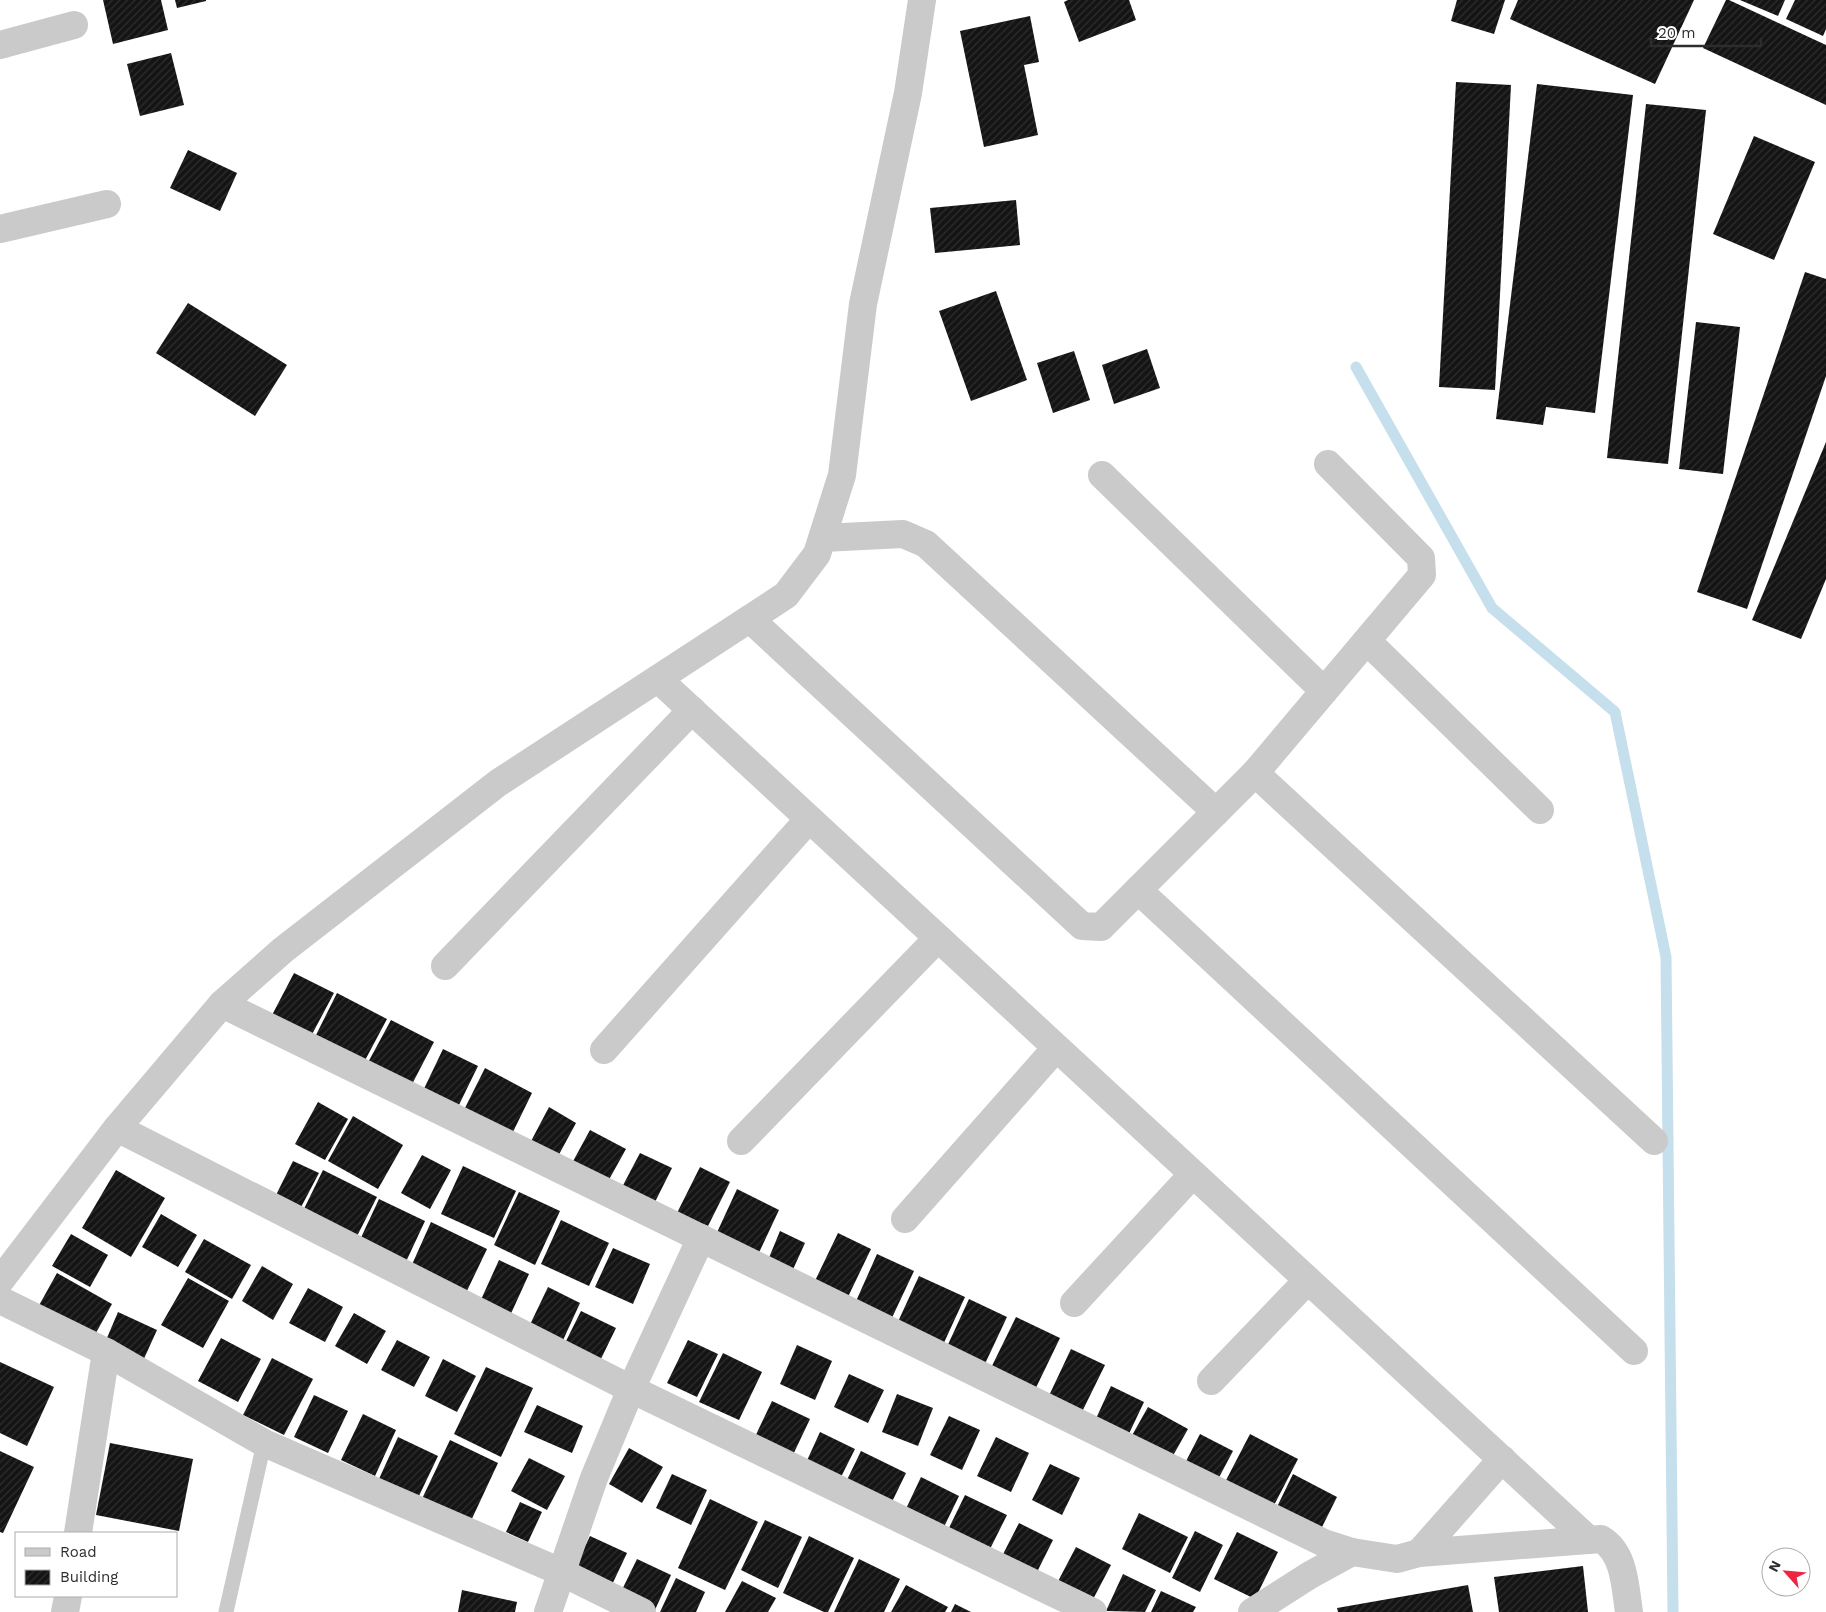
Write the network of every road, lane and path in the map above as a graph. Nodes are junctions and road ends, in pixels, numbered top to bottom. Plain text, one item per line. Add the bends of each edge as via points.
1 (922, 0) edge
2 (74, 25) dead end
3 (0, 45) edge
4 (107, 204) dead end
5 (0, 229) edge
6 (1328, 464) dead end
7 (1102, 475) dead end
8 (823, 538) junction
9 (750, 619) junction
10 (1367, 641) junction
11 (658, 679) junction
12 (1324, 691) junction
13 (692, 710) junction
14 (1255, 773) junction
15 (1540, 810) dead end
16 (1216, 812) junction
17 (809, 819) junction
18 (1138, 890) junction
19 (938, 938) junction
20 (445, 966) dead end
21 (222, 1004) junction
22 (1056, 1048) junction
23 (604, 1050) dead end
24 (117, 1128) junction
25 (742, 1141) dead end
26 (1654, 1141) dead end
27 (1193, 1174) junction
28 (905, 1219) dead end
29 (701, 1238) junction
30 (1308, 1280) junction
31 (0, 1281) edge
32 (0, 1300) edge
33 (1074, 1303) dead end
34 (1634, 1351) dead end
35 (106, 1352) junction
36 (1211, 1381) dead end
37 (631, 1389) junction
38 (264, 1443) junction
39 (1502, 1459) junction
40 (78, 1532) edge
41 (1589, 1540) junction
42 (1352, 1552) junction
43 (1419, 1553) junction
44 (561, 1572) junction
45 (68, 1597) edge
46 (65, 1612) edge
47 (226, 1612) edge
48 (548, 1612) edge
49 (642, 1612) edge
50 (1093, 1612) edge
51 (1252, 1612) edge
52 (1629, 1612) edge

1 - 8 street via 908,93 863,304 842,474
2 - 3 street
4 - 5 street
6 - 10 street via 1422,558 1422,575
7 - 12 street
8 - 9 street via 817,554 786,595
8 - 16 street via 903,534 926,544
9 - 11 street
9 - 18 street via 1082,926 1101,927
10 - 12 street
10 - 15 street
11 - 13 street
11 - 21 street via 498,783 283,950
12 - 14 street
13 - 17 street
13 - 20 street
14 - 16 street
14 - 26 street
16 - 18 street
17 - 19 street
17 - 23 street
18 - 34 street
19 - 22 street
19 - 25 street
21 - 24 street
21 - 29 street
22 - 27 street
22 - 28 street
24 - 31 street
24 - 37 street
27 - 30 street
27 - 33 street
29 - 37 street
29 - 42 street via 1324,1543
30 - 36 street
30 - 39 street
32 - 35 street
35 - 38 street
35 - 40 street
37 - 44 street via 594,1478
37 - 50 street
38 - 44 street
38 - 47 lane
39 - 41 street
39 - 43 street
41 - 43 street
41 - 52 street via 1601,1539 1610,1545 1619,1559
42 - 43 street via 1397,1559
42 - 51 street
44 - 48 street
44 - 49 street
45 - 46 street

